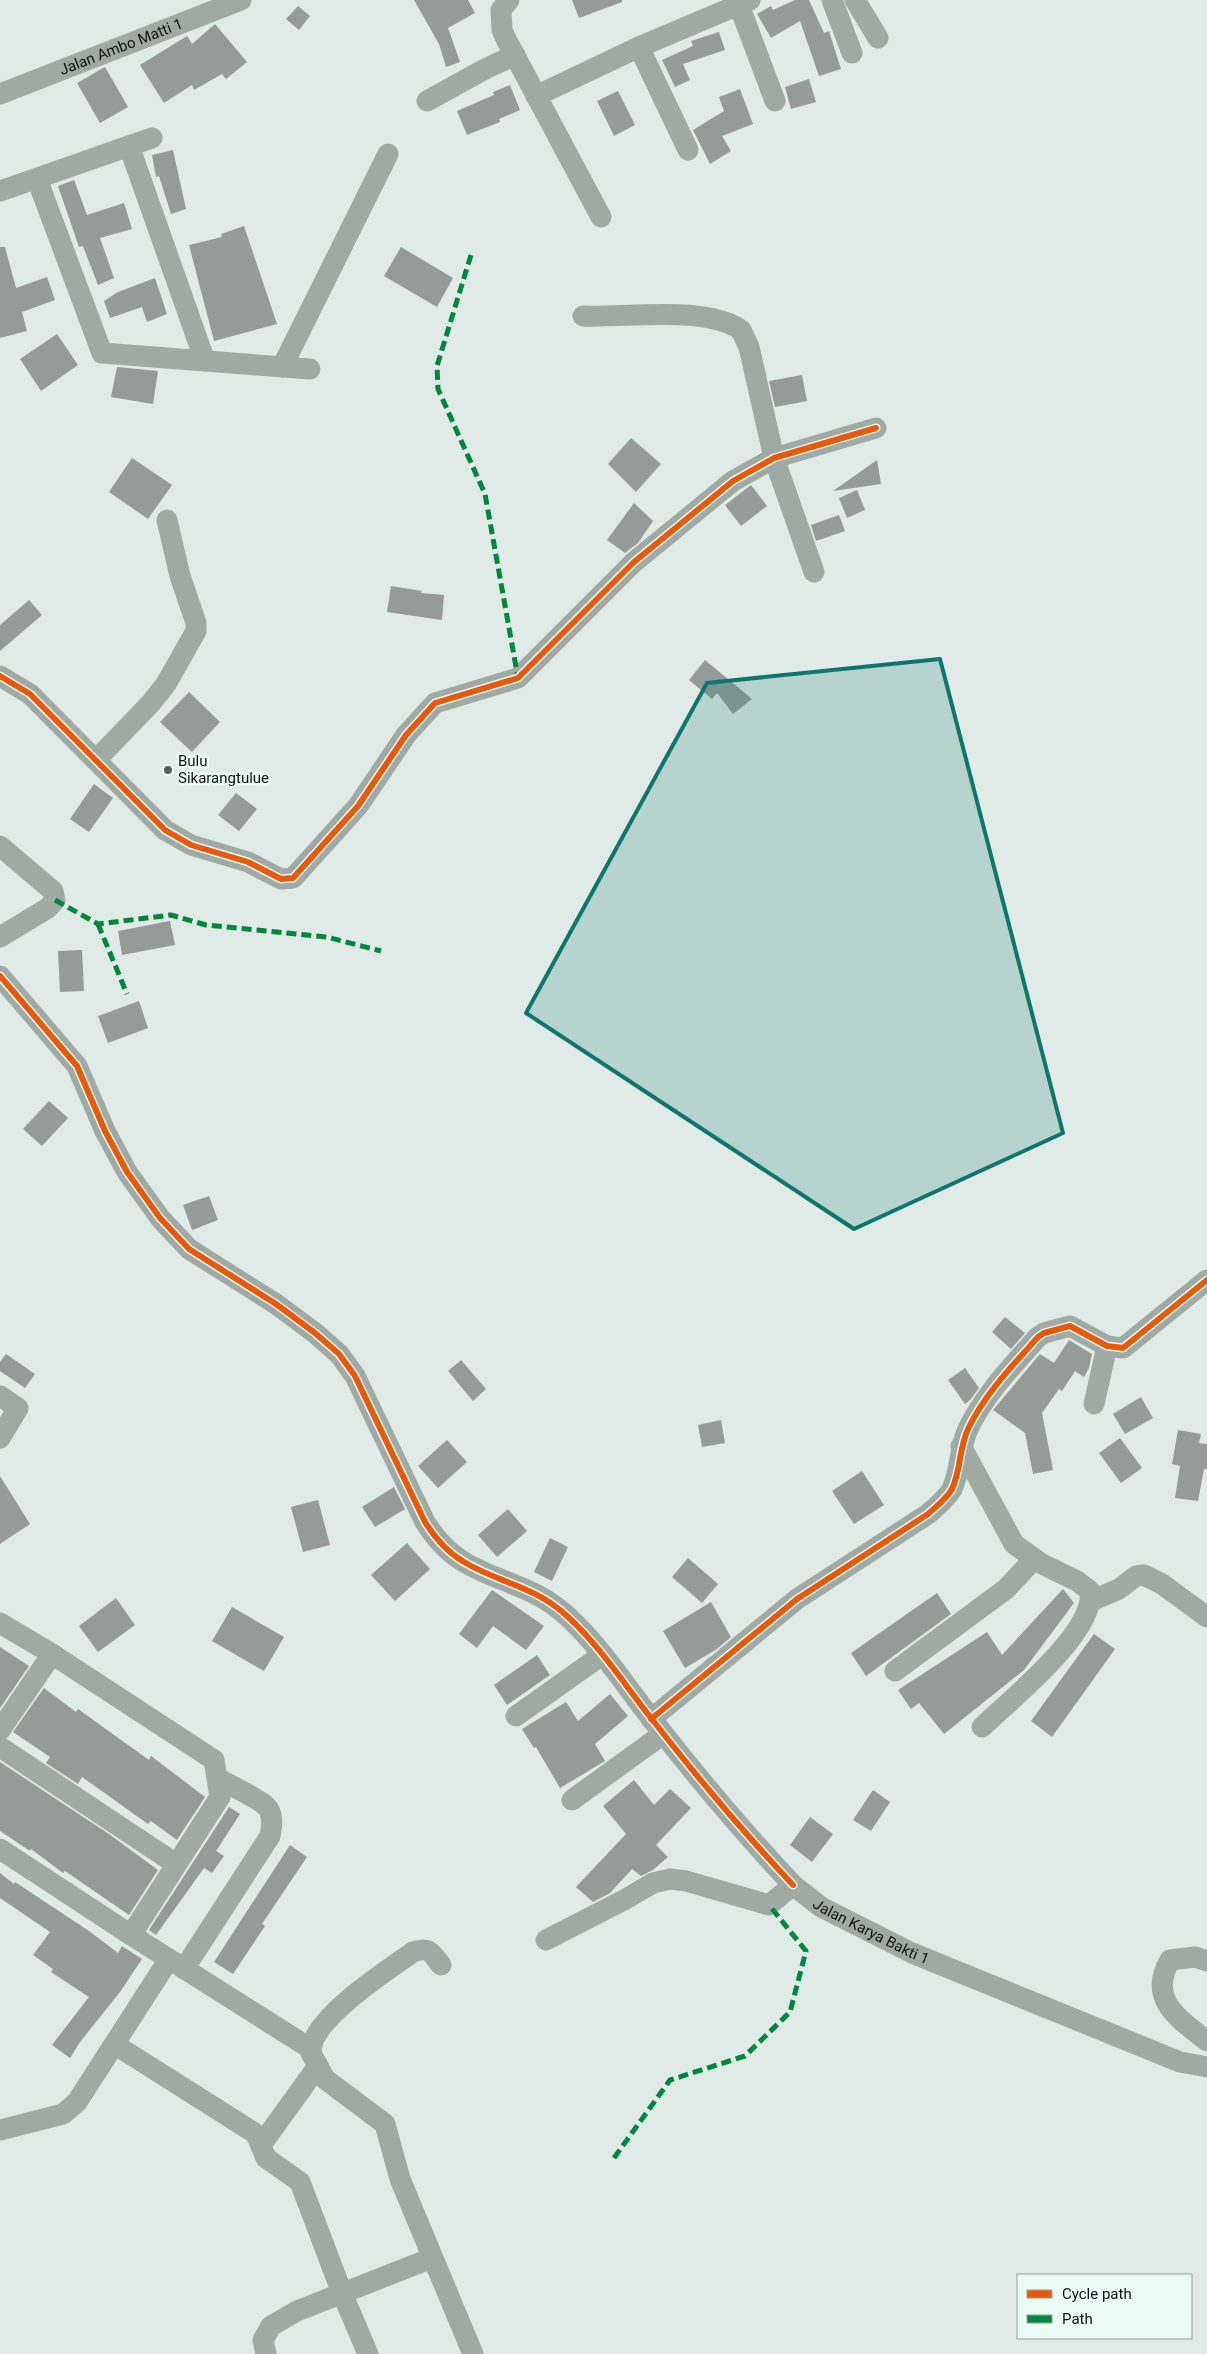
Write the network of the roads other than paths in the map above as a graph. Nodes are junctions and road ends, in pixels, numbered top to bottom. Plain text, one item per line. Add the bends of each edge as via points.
1 (509, 0) edge
2 (832, 0) edge
3 (855, 0) edge
4 (227, 2) edge
5 (745, 2) edge
6 (878, 38) dead end
7 (639, 47) junction
8 (852, 53) dead end
9 (515, 54) junction
10 (0, 94) edge
11 (536, 96) junction
12 (427, 101) dead end
13 (775, 101) dead end
14 (152, 138) dead end
15 (129, 146) junction
16 (688, 150) dead end
17 (388, 154) dead end
18 (37, 179) junction
19 (0, 191) edge
20 (601, 217) dead end
21 (583, 316) dead end
22 (205, 361) junction
23 (282, 367) junction
24 (310, 370) dead end
25 (876, 428) dead end
26 (774, 458) junction
27 (168, 520) dead end
28 (814, 572) dead end
29 (0, 676) edge
30 (96, 760) junction
31 (0, 846) edge
32 (0, 937) edge
33 (0, 976) edge
34 (1207, 1280) edge
35 (1107, 1346) junction
36 (0, 1396) edge
37 (1094, 1404) dead end
38 (0, 1438) edge
39 (961, 1446) junction
40 (1034, 1559) junction
41 (1091, 1601) junction
42 (1207, 1617) edge
43 (0, 1623) edge
44 (52, 1654) junction
45 (602, 1655) junction
46 (895, 1671) dead end
47 (516, 1716) dead end
48 (657, 1726) junction
49 (982, 1727) dead end
50 (0, 1730) edge
51 (0, 1747) edge
52 (218, 1778) junction
53 (572, 1800) dead end
54 (0, 1849) edge
55 (176, 1864) junction
56 (793, 1886) junction
57 (131, 1935) junction
58 (546, 1940) dead end
59 (1207, 1961) edge
60 (177, 1964) junction
61 (441, 1965) dead end
62 (1207, 2041) edge
63 (114, 2044) junction
64 (314, 2057) junction
65 (1207, 2067) edge
66 (0, 2130) edge
67 (260, 2145) junction
68 (432, 2258) junction
69 (342, 2293) junction
70 (266, 2354) edge
71 (368, 2354) edge
72 (473, 2354) edge

1 - 9 street via 501,10 502,30
2 - 8 street
3 - 6 street
4 - 10 street, Jalan Ambo Matti 1
5 - 7 street
5 - 13 street
7 - 11 street
7 - 16 street
9 - 11 street
9 - 12 street
11 - 20 street
14 - 15 street
15 - 18 street
15 - 22 street
17 - 23 street
18 - 19 street
18 - 22 street via 102,353
21 - 26 street via 656,314 719,319 742,330 749,347
22 - 23 street
23 - 24 street
25 - 26 street
26 - 28 street
26 - 30 street via 733,481 634,562 518,678 435,703 406,735 358,806 293,878 281,879 248,862 180,840 154,820
27 - 30 street via 196,631 166,684
29 - 30 street via 30,694
31 - 32 street via 53,891 55,900 48,908
33 - 45 street, Jalan Karya Bakti 1 via 77,1066 127,1172 160,1218 189,1249 276,1304 339,1354 355,1376 435,1537 465,1562 541,1595 567,1616
34 - 35 street via 1123,1348
35 - 37 street
35 - 39 street via 1070,1326 1038,1337 974,1416
36 - 38 street via 18,1408
39 - 40 street via 1014,1544
39 - 48 street via 951,1490 928,1514 797,1598
40 - 41 street via 1090,1591
40 - 46 street via 1006,1589
41 - 42 street via 1119,1589 1136,1576 1144,1575
41 - 49 street via 1056,1657
43 - 44 street
44 - 50 street
44 - 52 street via 214,1760
45 - 47 street
45 - 48 street, Jalan Karya Bakti 1
48 - 53 street
48 - 56 street, Jalan Karya Bakti 1
51 - 55 street
52 - 55 street via 220,1797
52 - 60 street via 266,1806 272,1817 272,1827 270,1836
54 - 57 street
55 - 57 street
56 - 58 street via 769,1905 686,1881 653,1882
56 - 65 street, Jalan Karya Bakti 1 via 821,1907 912,1953 1180,2062
57 - 60 street
59 - 62 street via 1194,1957 1170,1960 1162,1981 1168,2006 1176,2017
60 - 63 street
60 - 64 street
61 - 64 street via 428,1950 423,1948 413,1952 334,2011 321,2029
63 - 66 street via 77,2102 63,2114
63 - 67 street via 256,2134
64 - 67 street
64 - 68 street via 325,2079 385,2124 400,2180
67 - 69 street via 266,2158 300,2182
68 - 69 street
68 - 72 street
69 - 70 street via 270,2326 263,2340
69 - 71 street

